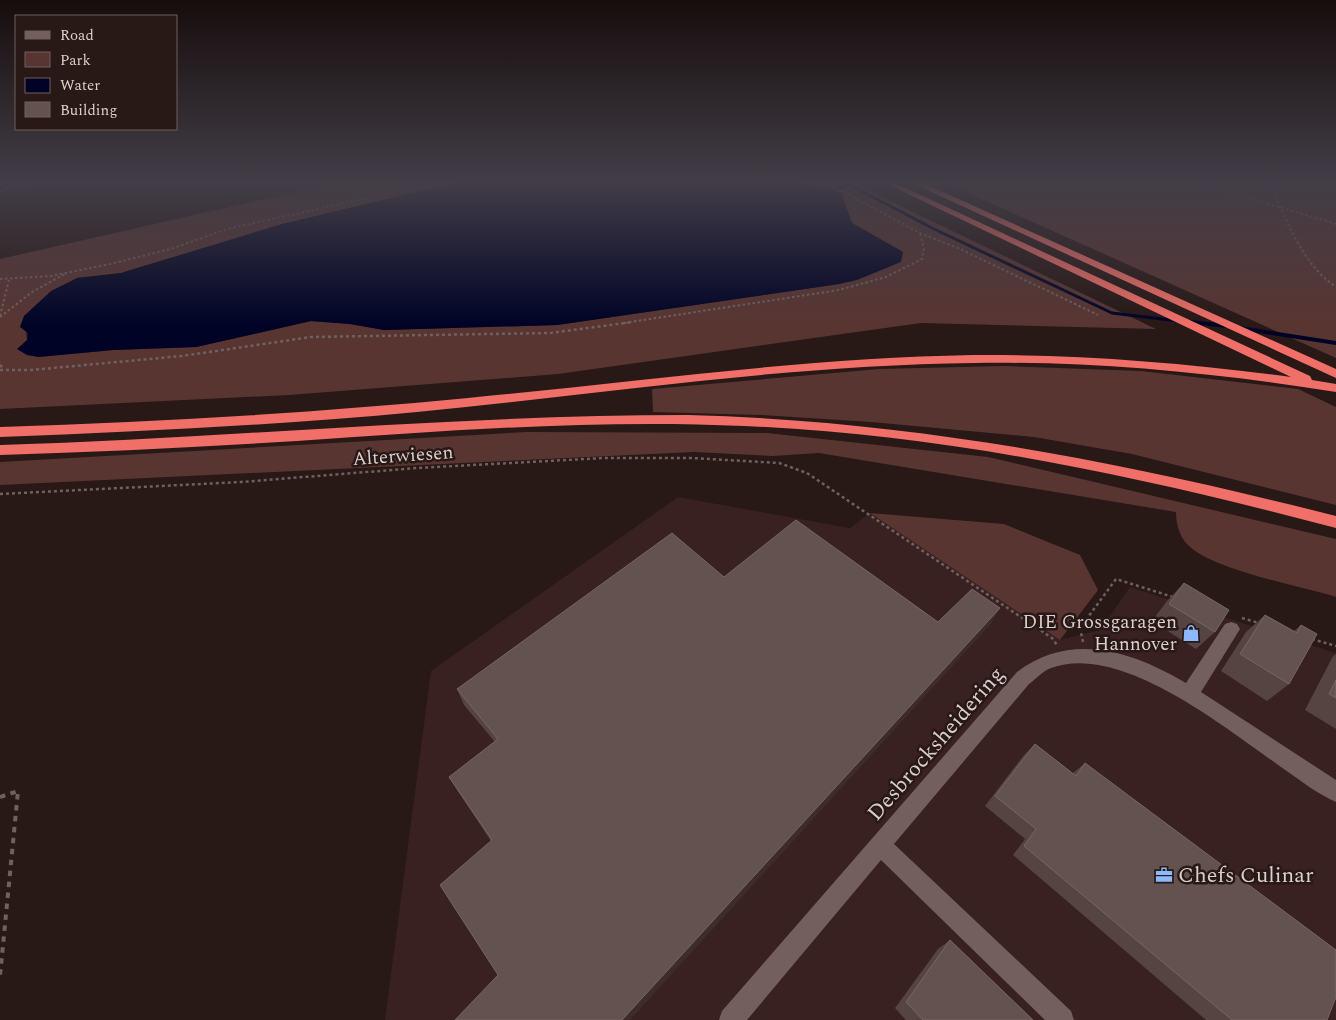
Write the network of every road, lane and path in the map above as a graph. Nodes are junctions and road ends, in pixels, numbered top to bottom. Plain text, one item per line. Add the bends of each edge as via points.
1 (222, 231) edge
2 (916, 231) edge
3 (990, 231) edge
4 (1021, 231) edge
5 (1293, 231) edge
6 (920, 233) junction
7 (69, 272) junction
8 (0, 279) edge
9 (9, 279) junction
10 (1336, 287) edge
11 (1098, 316) dead end
12 (0, 317) edge
13 (0, 365) edge
14 (4, 369) junction
15 (0, 370) edge
16 (1336, 374) edge
17 (1336, 388) edge
18 (1336, 393) edge
19 (0, 432) edge
20 (0, 450) edge
21 (0, 494) edge
22 (1336, 522) edge
23 (1180, 599) edge
24 (1233, 622) joint
25 (1262, 624) edge
26 (1308, 638) edge
27 (1336, 646) edge
28 (1076, 657) junction
29 (1188, 695) junction
30 (1336, 792) edge
31 (0, 797) edge
32 (880, 845) junction
33 (0, 976) edge
34 (731, 1020) edge
35 (1062, 1020) edge

1 - 7 path via 156,253
2 - 6 path
3 - 18 highway
4 - 16 highway
5 - 10 path via 1314,268 1327,283
6 - 11 path
6 - 14 path via 924,248 922,259 886,277 839,290 686,315 550,332 311,337 182,356 31,370
7 - 9 path
7 - 12 path via 32,292
8 - 9 path
9 - 12 path
13 - 14 path
14 - 15 path
17 - 19 highway via 1138,364 974,359 757,372 302,417
20 - 22 highway via 110,447 464,424 656,419 777,422 917,436 1024,452 1128,471
21 - 28 path, Alterwiesen via 604,458 692,458 778,464 807,473
23 - 28 path via 1116,579 1080,628
24 - 25 path
24 - 29 street
26 - 27 path
28 - 29 street, Desbrocksheidering via 1106,658 1140,669
28 - 32 street, Desbrocksheidering via 1050,660 1023,678
29 - 30 street, Desbrocksheidering
31 - 33 path via 18,791
32 - 34 street, Desbrocksheidering
32 - 35 street

